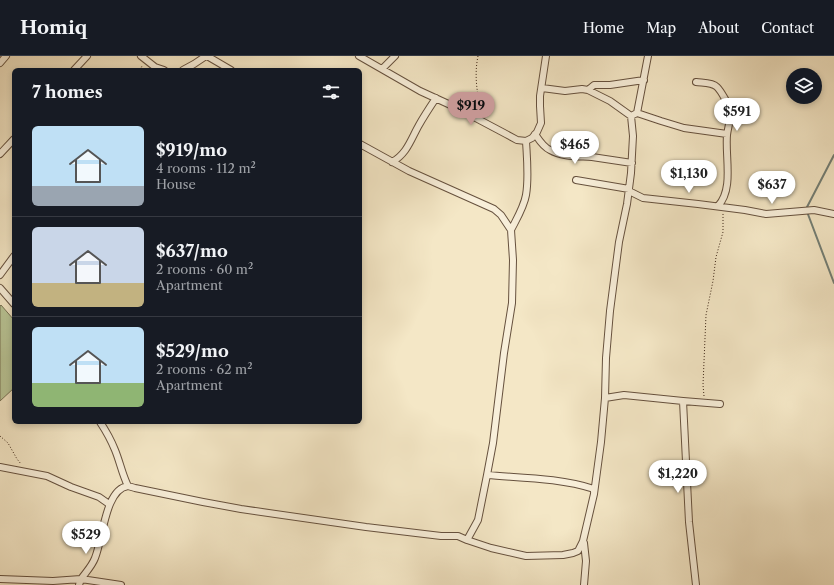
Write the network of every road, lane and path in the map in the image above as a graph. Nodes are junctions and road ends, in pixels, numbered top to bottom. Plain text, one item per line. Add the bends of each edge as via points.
1 (6, 56) edge
2 (87, 56) edge
3 (140, 56) edge
4 (207, 56) edge
5 (359, 56) edge
6 (395, 56) edge
7 (478, 56) edge
8 (546, 56) edge
9 (648, 56) edge
10 (0, 64) edge
11 (76, 68) edge
12 (158, 68) edge
13 (186, 68) edge
14 (228, 68) edge
15 (382, 69) junction
16 (644, 80) junction
17 (696, 82) dead end
18 (542, 88) junction
19 (588, 90) junction
20 (436, 98) junction
21 (634, 114) junction
22 (484, 123) junction
23 (536, 134) junction
24 (728, 134) junction
25 (12, 141) edge
26 (526, 141) junction
27 (362, 145) edge
28 (0, 154) edge
29 (392, 162) junction
30 (632, 163) junction
31 (576, 180) dead end
32 (629, 190) junction
33 (720, 207) junction
34 (834, 214) edge
35 (511, 230) junction
36 (12, 259) edge
37 (0, 275) edge
38 (0, 288) edge
39 (12, 302) edge
40 (605, 398) junction
41 (683, 401) junction
42 (704, 403) junction
43 (720, 404) dead end
44 (101, 424) edge
45 (0, 436) edge
46 (0, 467) edge
47 (31, 473) junction
48 (487, 475) junction
49 (128, 486) junction
50 (594, 494) junction
51 (109, 504) junction
52 (467, 540) junction
53 (583, 541) junction
54 (0, 579) edge
55 (80, 582) edge
56 (98, 583) edge
57 (121, 585) edge
58 (584, 585) edge
59 (696, 585) edge

1 - 10 street
2 - 11 street
3 - 12 street
4 - 13 street
4 - 14 street
5 - 15 street
6 - 15 street
7 - 22 path via 475,80
8 - 18 street
9 - 16 street
15 - 20 street
16 - 19 street via 594,86
16 - 21 street
17 - 24 street via 714,85 724,98 730,112
18 - 19 street
18 - 23 street via 541,122
19 - 21 street
20 - 22 street
20 - 29 street via 405,150
21 - 24 street via 684,128
21 - 30 street
22 - 26 street via 517,140
23 - 26 street
23 - 30 street via 549,150 556,153
24 - 33 street via 728,177
25 - 28 street
26 - 35 street via 526,196
27 - 29 street
29 - 35 street via 494,209 501,214
30 - 32 street
31 - 32 street
32 - 33 street via 643,198
32 - 40 street via 610,311
33 - 34 street via 766,214 798,210
33 - 42 path via 722,232 706,315
35 - 48 street via 512,303
36 - 37 street
38 - 39 street
40 - 41 street via 624,395
40 - 50 street
41 - 42 street
41 - 59 street via 689,522
42 - 43 street
44 - 49 street via 109,436
45 - 47 path via 8,443 17,460
46 - 47 street
47 - 51 street via 47,476 99,497
48 - 50 street via 579,484 594,489
48 - 52 street via 478,520
49 - 51 street via 122,486 117,490
49 - 52 street via 241,509 366,527 458,536
50 - 53 street
51 - 55 street via 95,558
52 - 53 street via 526,556 573,553 578,551
53 - 58 street via 586,561
54 - 55 street
55 - 56 street
56 - 57 street

